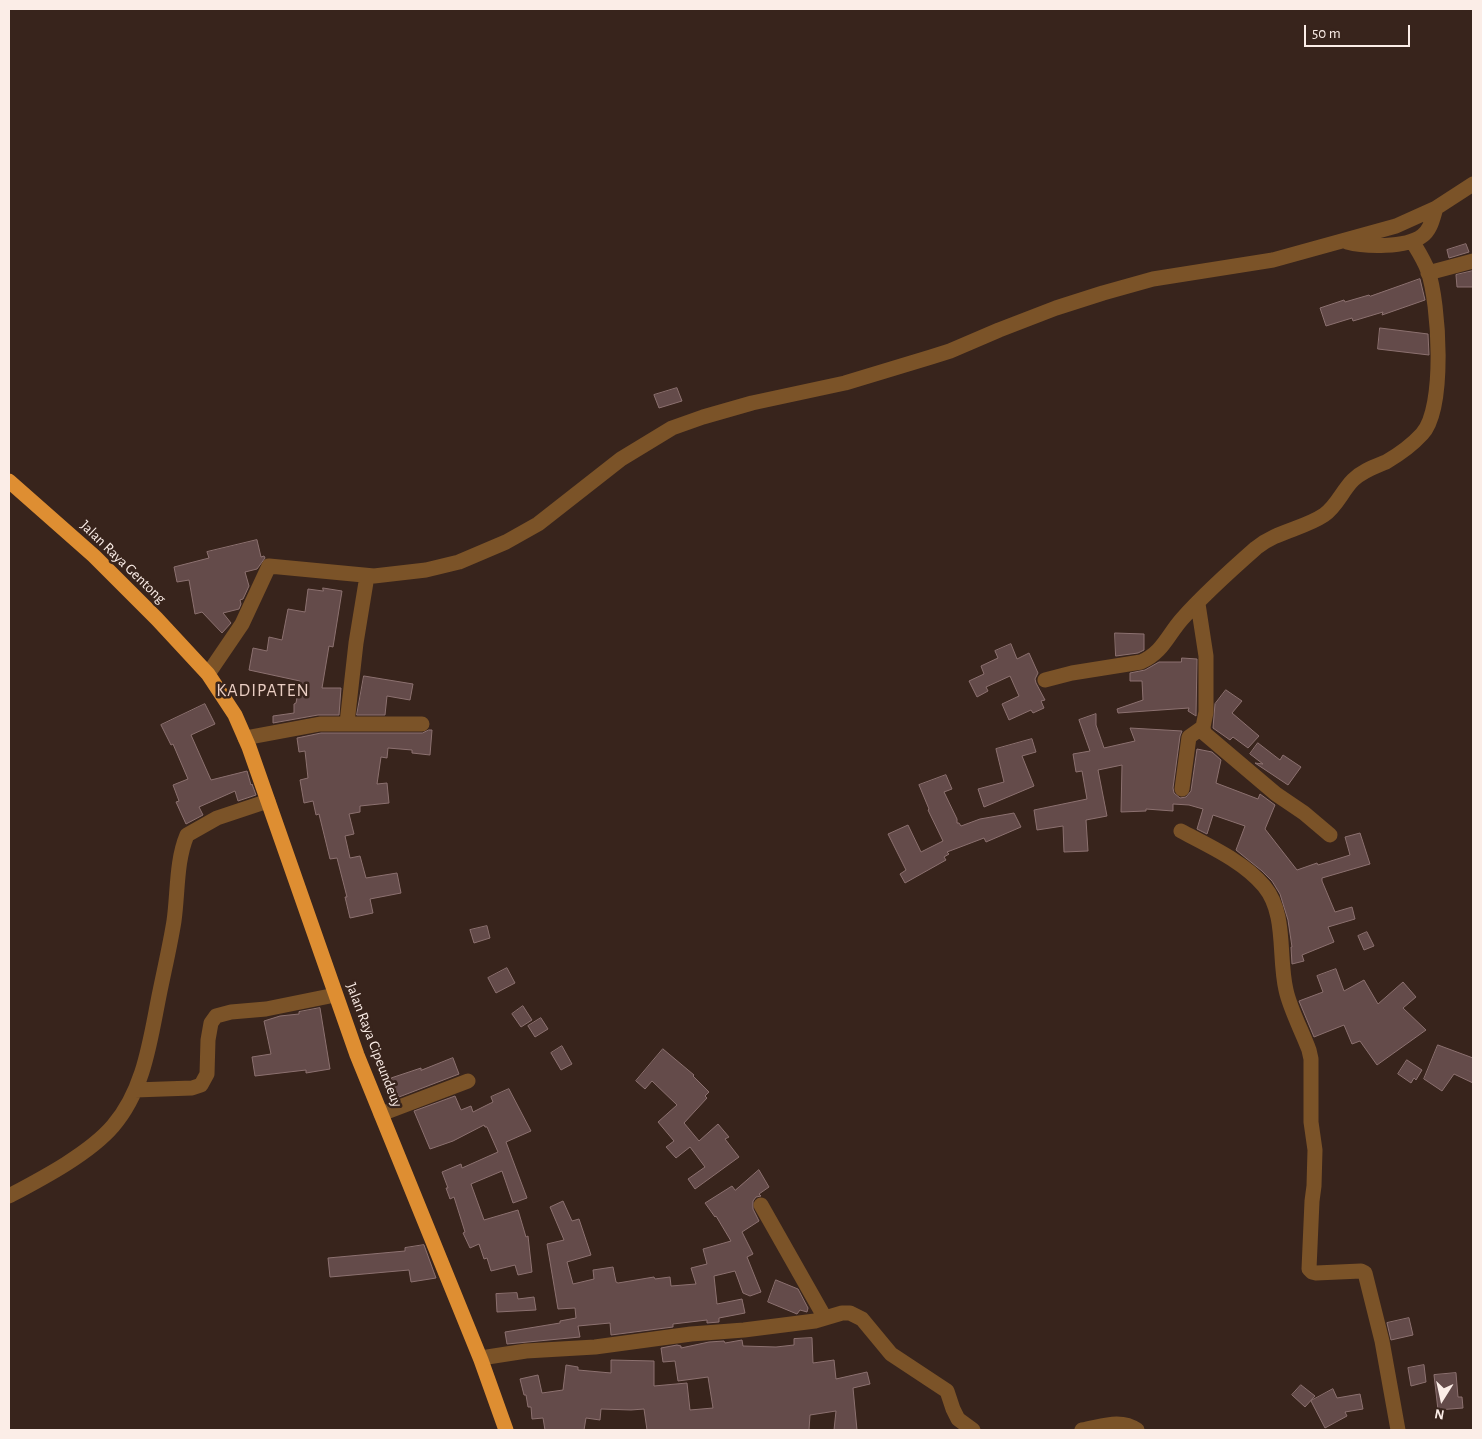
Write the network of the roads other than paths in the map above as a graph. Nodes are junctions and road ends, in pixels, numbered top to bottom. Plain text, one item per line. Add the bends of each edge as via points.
1 (1473, 184) edge
2 (1436, 208) junction
3 (1342, 241) junction
4 (1412, 241) junction
5 (1473, 261) edge
6 (1428, 273) junction
7 (9, 481) edge
8 (366, 576) junction
9 (1198, 604) junction
10 (208, 674) junction
11 (1045, 680) dead end
12 (348, 723) junction
13 (422, 724) dead end
14 (1203, 727) junction
15 (245, 738) junction
16 (1182, 789) dead end
17 (268, 801) junction
18 (1181, 831) dead end
19 (1330, 834) dead end
20 (335, 994) junction
21 (468, 1081) dead end
22 (136, 1090) junction
23 (382, 1114) junction
24 (9, 1196) edge
25 (761, 1205) dead end
26 (825, 1318) junction
27 (481, 1358) junction
28 (506, 1430) edge
29 (973, 1430) edge
30 (1082, 1430) edge
31 (1137, 1430) edge
32 (1398, 1430) edge

1 - 2 street
2 - 3 street via 1396,226
2 - 4 street via 1427,231
3 - 4 street via 1374,245
3 - 8 street via 1273,260 1153,279 1056,308 937,355 845,383 703,417 672,428 644,444 538,524 506,542 459,562 390,576
4 - 6 street
5 - 6 street
6 - 9 street via 1439,349 1435,399 1427,428 1398,454 1352,481 1332,510 1257,547
7 - 10 highway, Jalan Raya Gentong via 94,556
8 - 10 street via 269,566 242,624
8 - 12 street
9 - 11 street via 1150,658
9 - 14 street via 1206,656
10 - 15 highway, Jalan Raya Cipeundeuy
12 - 13 street
12 - 15 street via 306,726
14 - 16 street via 1189,737
14 - 19 street via 1207,736
15 - 17 highway, Jalan Raya Cipeundeuy
17 - 20 highway, Jalan Raya Cipeundeuy
17 - 22 street via 217,818 187,835 154,1024
18 - 32 street via 1249,872 1264,887 1273,904 1278,920 1286,991 1311,1059 1310,1096 1315,1150 1309,1269 1316,1273 1360,1271 1365,1274 1382,1341
20 - 22 street via 216,1016 211,1023 208,1040 207,1074 201,1085
20 - 23 highway, Jalan Raya Cipeundeuy
21 - 23 street
22 - 24 street via 112,1128 91,1146
23 - 27 highway, Jalan Raya Cipeundeuy
25 - 26 street
26 - 27 street via 744,1330
26 - 29 street via 842,1313 862,1319 891,1354 947,1391 958,1419
27 - 28 highway, Jalan Raya Cipeundeuy
30 - 31 street via 1122,1423

